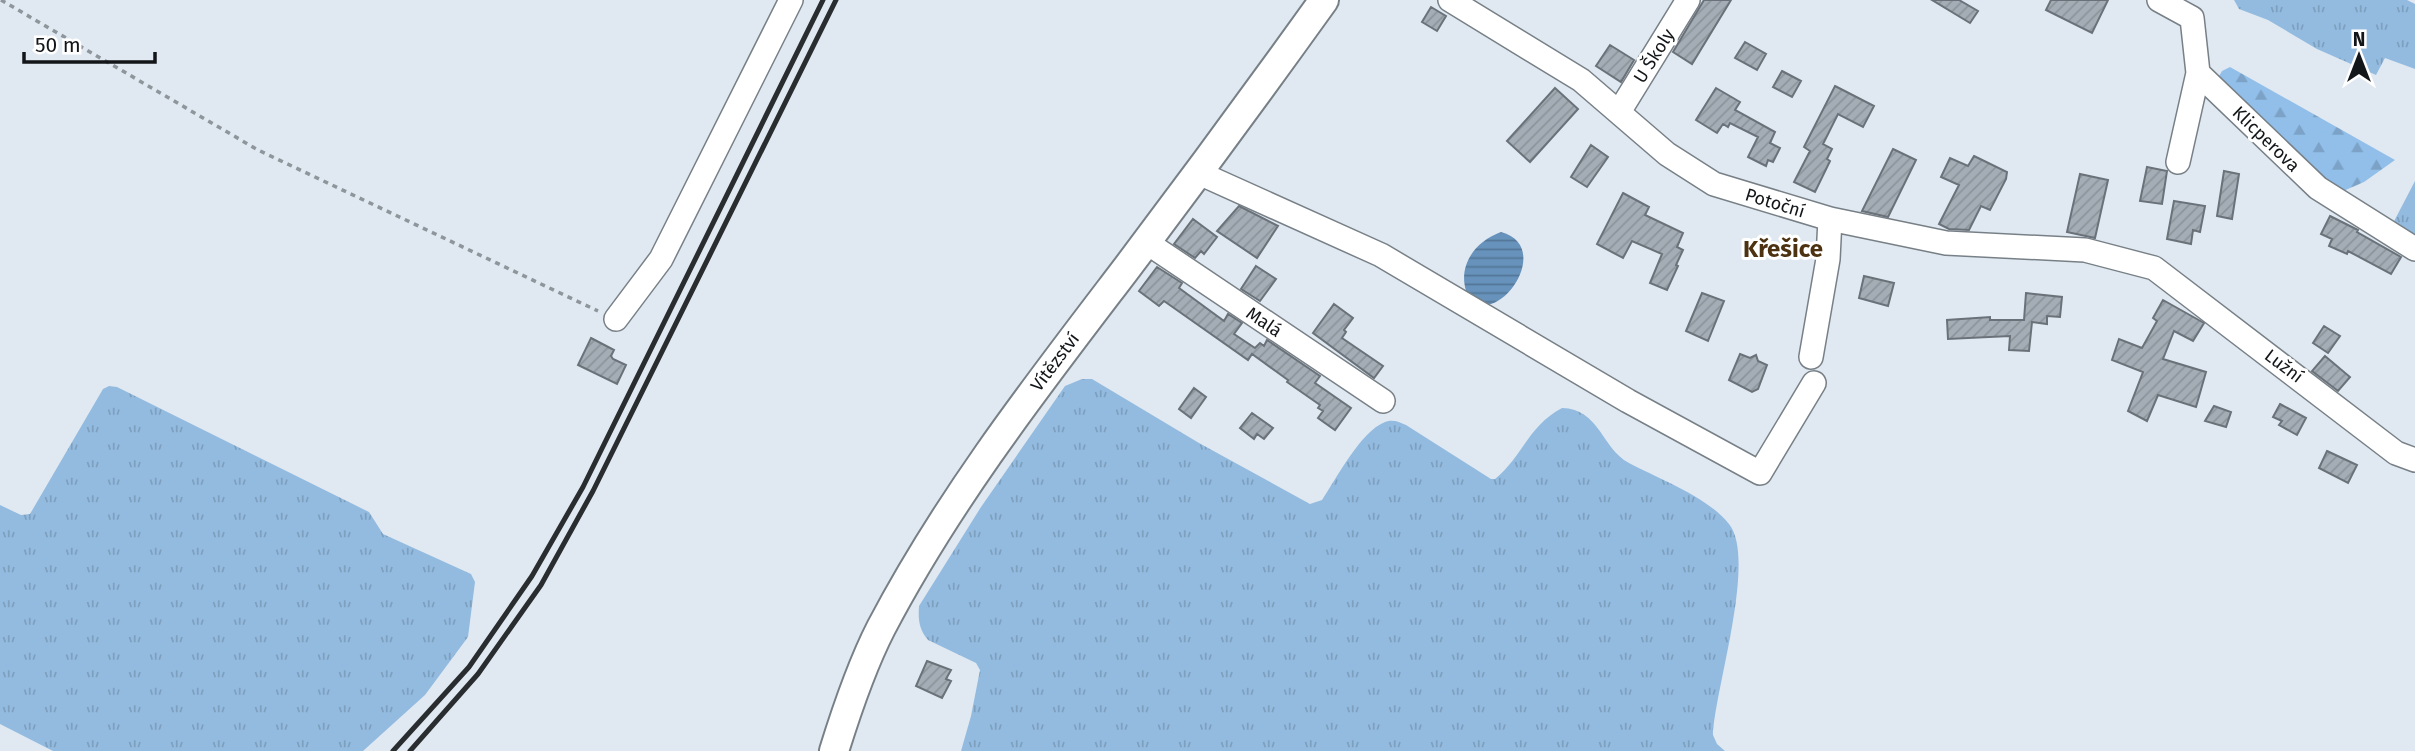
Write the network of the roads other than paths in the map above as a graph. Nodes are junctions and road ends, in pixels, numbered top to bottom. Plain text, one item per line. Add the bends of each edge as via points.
1 (791, 0) edge
2 (1324, 0) edge
3 (1450, 0) edge
4 (1688, 0) edge
5 (2159, 0) edge
6 (2198, 73) junction
7 (1619, 113) junction
8 (2178, 162) dead end
9 (1199, 173) junction
10 (1830, 219) junction
11 (1146, 242) junction
12 (2415, 249) edge
13 (2154, 268) joint
14 (616, 319) road end
15 (1811, 357) dead end
16 (1814, 383) dead end
17 (1383, 401) dead end
18 (2415, 460) edge
19 (834, 751) edge

1 - 14 street via 661,259
2 - 9 main road, Vítězství
3 - 7 street, Potoční via 1581,80
4 - 7 street, U Školy
5 - 6 street via 2192,18
6 - 8 street
6 - 12 street, Klicperova via 2318,188
7 - 10 street, Potoční via 1667,154 1714,184
9 - 11 main road, Vítězství
9 - 16 street via 1381,255 1628,401 1760,472
10 - 13 street, Potoční via 1946,243 2085,250
10 - 15 street
11 - 17 street, Malá
11 - 19 main road, Vítězství via 952,506 881,629
13 - 18 street, Lužní via 2396,453

